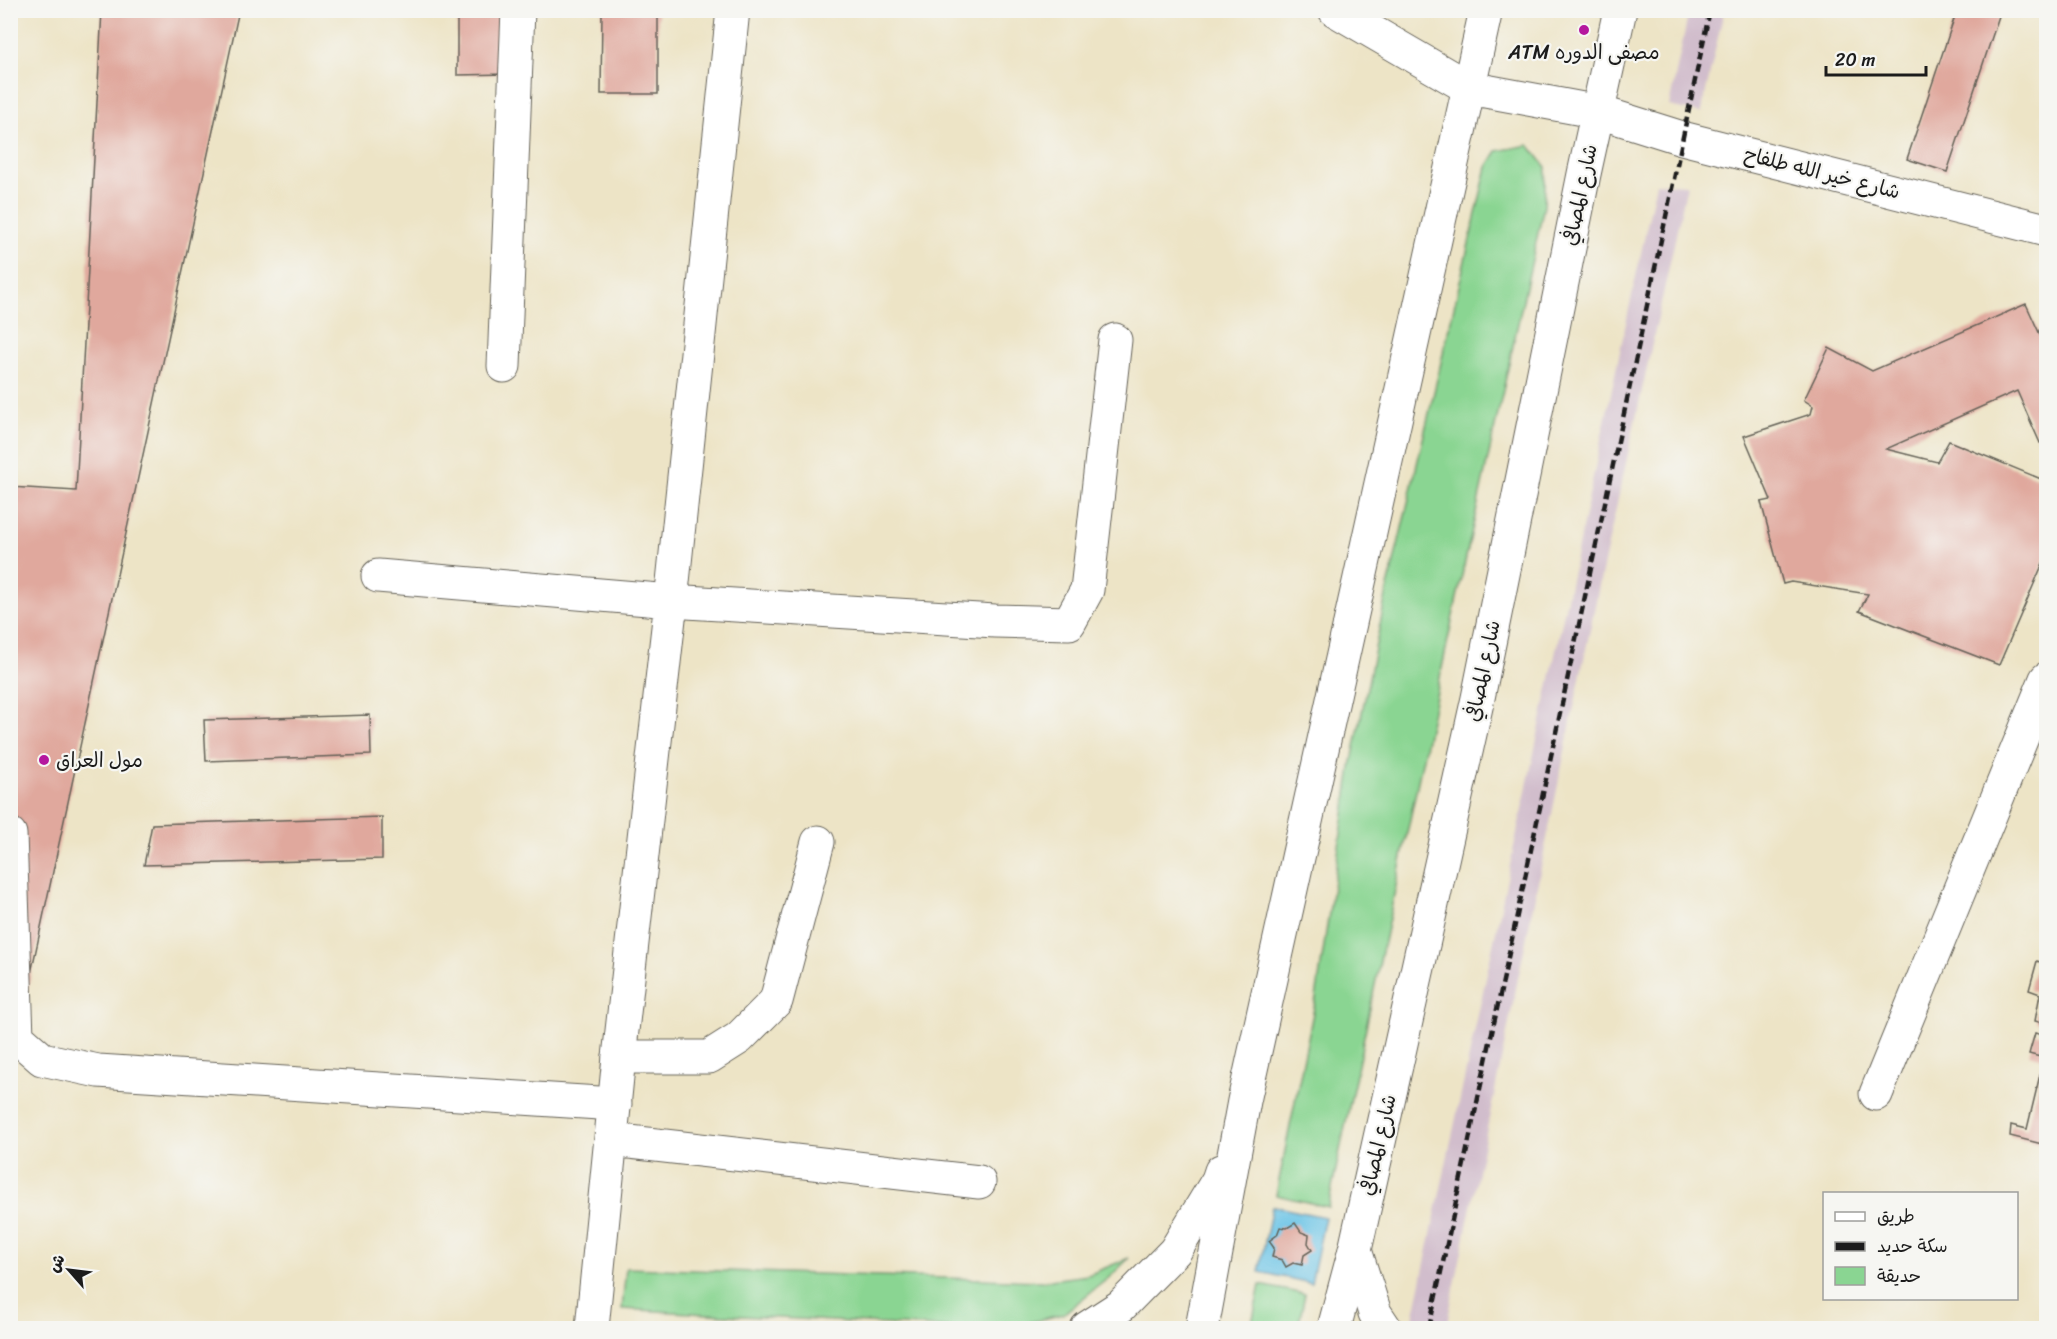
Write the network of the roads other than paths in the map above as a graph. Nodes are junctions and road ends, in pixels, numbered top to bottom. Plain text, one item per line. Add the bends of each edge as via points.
1 (518, 10) edge
2 (733, 10) edge
3 (1335, 10) edge
4 (1486, 10) edge
5 (1620, 10) edge
6 (1469, 88) junction
7 (1599, 112) junction
8 (2046, 230) edge
9 (1115, 340) dead end
10 (504, 366) dead end
11 (378, 576) dead end
12 (672, 601) junction
13 (2046, 679) edge
14 (10, 834) edge
15 (818, 842) dead end
16 (619, 1057) junction
17 (1876, 1094) dead end
18 (1244, 1101) junction
19 (615, 1104) junction
20 (612, 1140) junction
21 (979, 1182) dead end
22 (1355, 1250) junction
23 (592, 1329) edge
24 (1087, 1329) edge
25 (1202, 1329) edge
26 (1334, 1329) edge
27 (1385, 1329) edge

1 - 10 street
2 - 12 street
3 - 6 street, شارع خير الله طلفاح
4 - 6 street
5 - 7 street, شارع المصافي
6 - 7 street, شارع خير الله طلفاح
6 - 18 street
7 - 8 street, شارع خير الله طلفاح via 1682,138
7 - 22 street, شارع المصافي via 1478,698
9 - 12 street via 1086,590 1069,622
11 - 12 street
12 - 16 street
13 - 17 street
14 - 19 street via 17,1037 42,1059 98,1071
15 - 16 street via 776,1001 739,1038 710,1057
16 - 19 street
18 - 24 street via 1218,1180 1175,1251 1121,1306
18 - 25 street
19 - 20 street
20 - 21 street
20 - 23 street
22 - 26 street, شارع المصافي
22 - 27 street via 1375,1313

